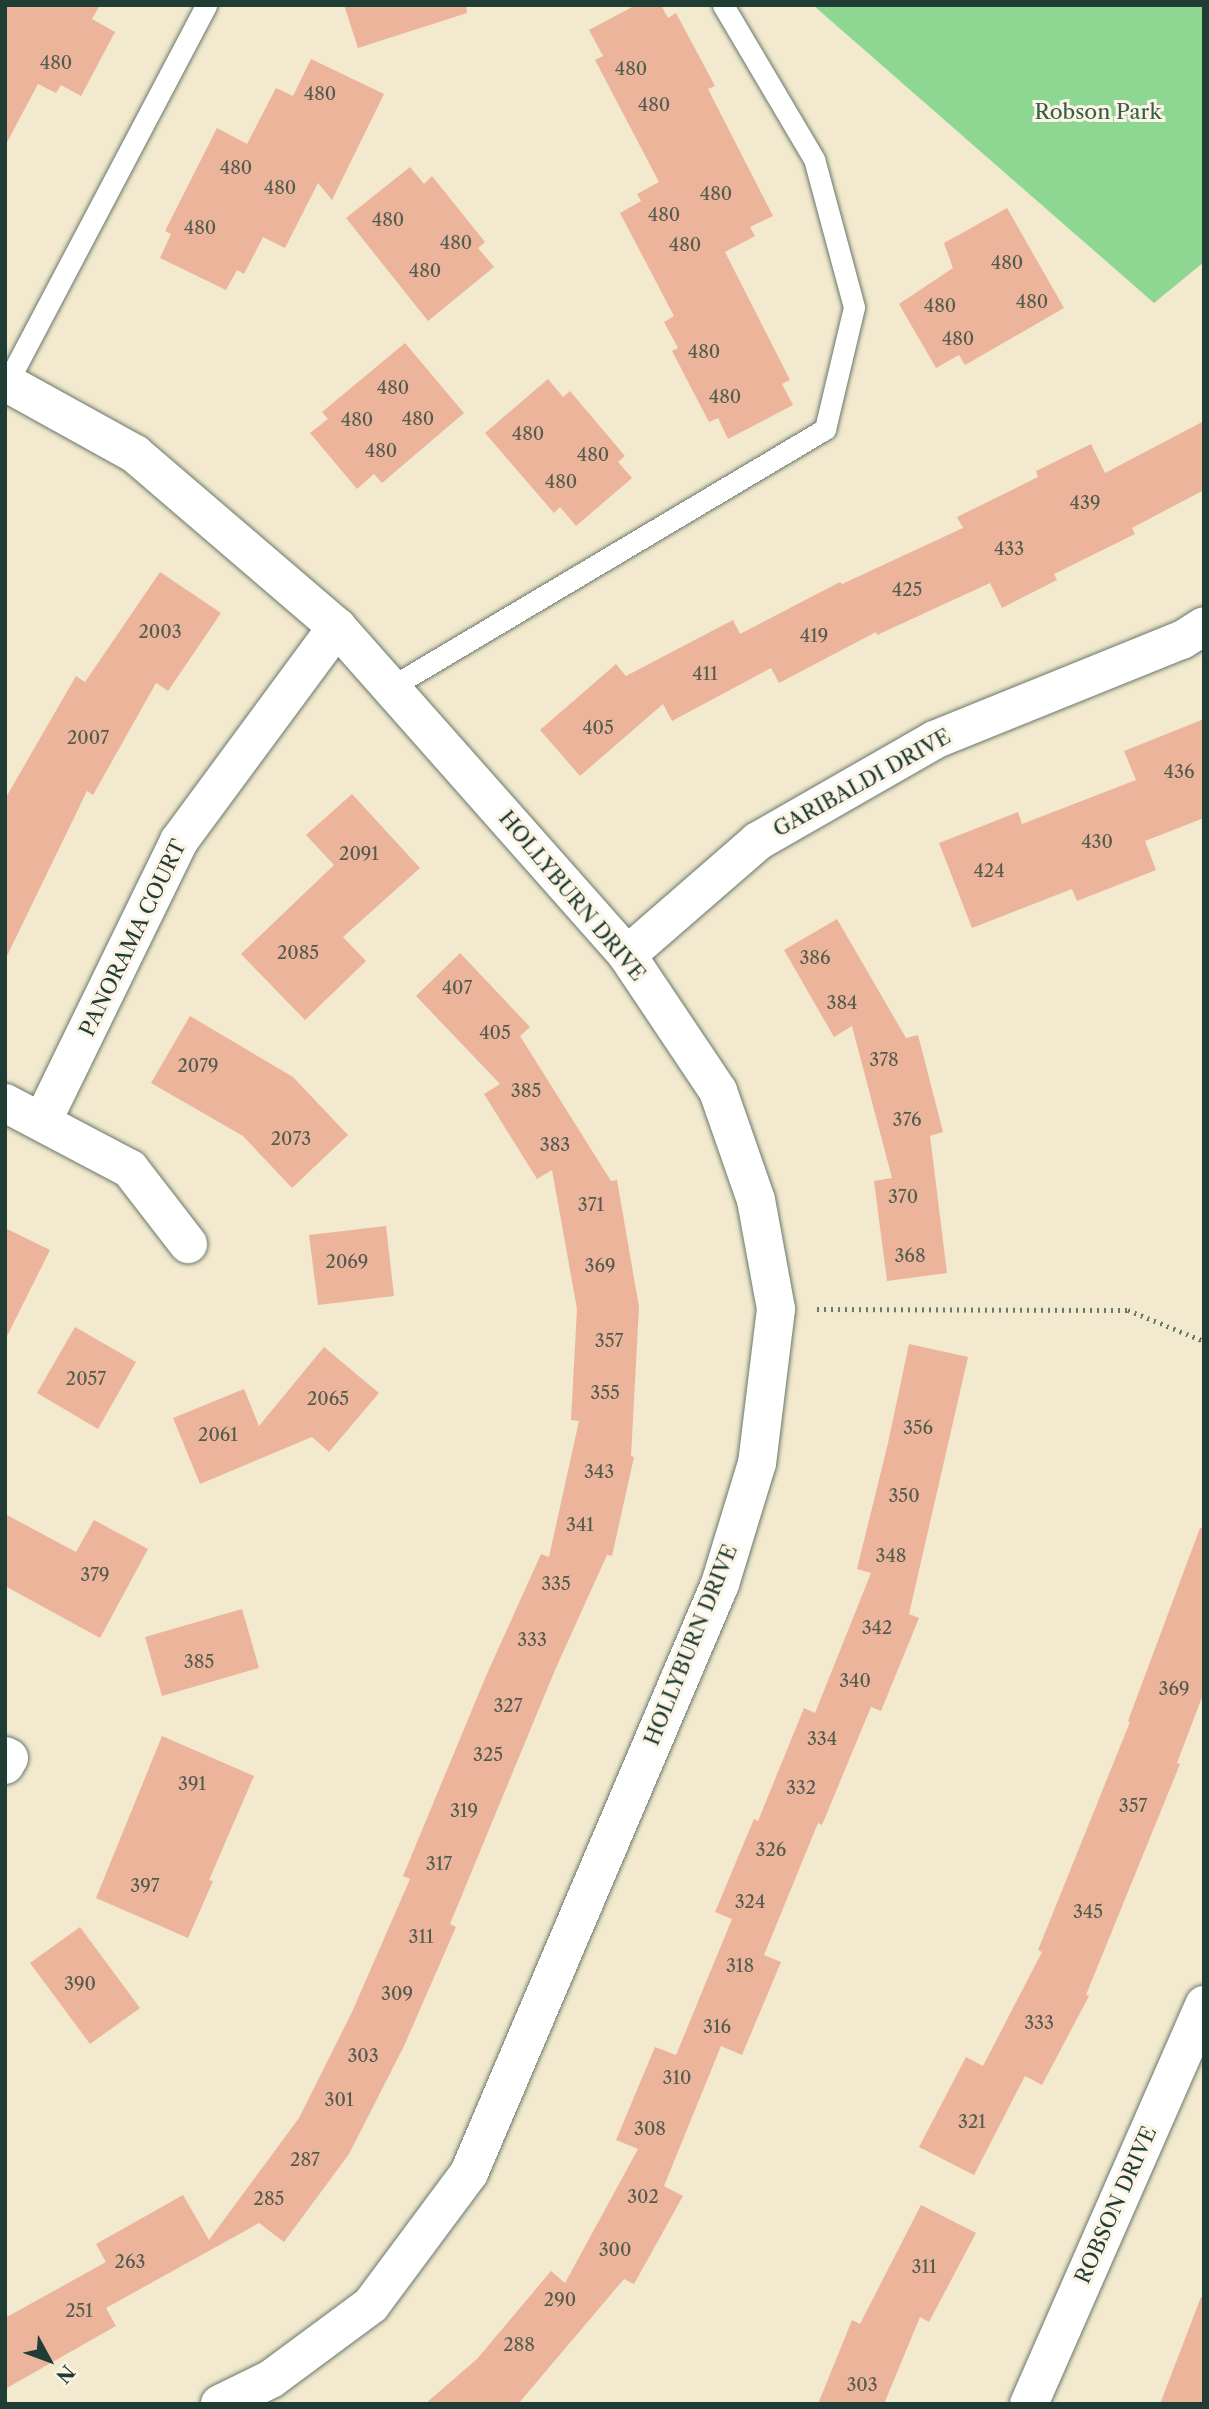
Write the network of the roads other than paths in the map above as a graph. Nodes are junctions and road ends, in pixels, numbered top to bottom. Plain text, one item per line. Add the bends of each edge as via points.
1 (206, 5) edge
2 (723, 5) edge
3 (6, 383) edge
4 (1204, 626) edge
5 (337, 627) junction
6 (391, 687) junction
7 (627, 955) junction
8 (5, 1103) edge
9 (43, 1122) junction
10 (188, 1244) dead end
11 (5, 1756) edge
12 (5, 1765) edge
13 (1204, 2006) edge
14 (220, 2404) edge
15 (1029, 2404) edge

1 - 3 lane
2 - 6 lane via 814,159 854,307 825,429
3 - 5 street, HOLLYBURN DRIVE via 135,454
4 - 7 street, GARIBALDI DRIVE via 1182,640 934,740 758,841
5 - 6 street, HOLLYBURN DRIVE
5 - 9 street, PANORAMA COURT via 179,841
6 - 7 street, HOLLYBURN DRIVE
7 - 14 street, HOLLYBURN DRIVE via 718,1091 756,1200 776,1309 757,1463 720,1584 469,2173 371,2305 271,2379
8 - 9 street
9 - 10 street via 130,1169
11 - 12 street via 9,1758
13 - 15 street, ROBSON DRIVE

